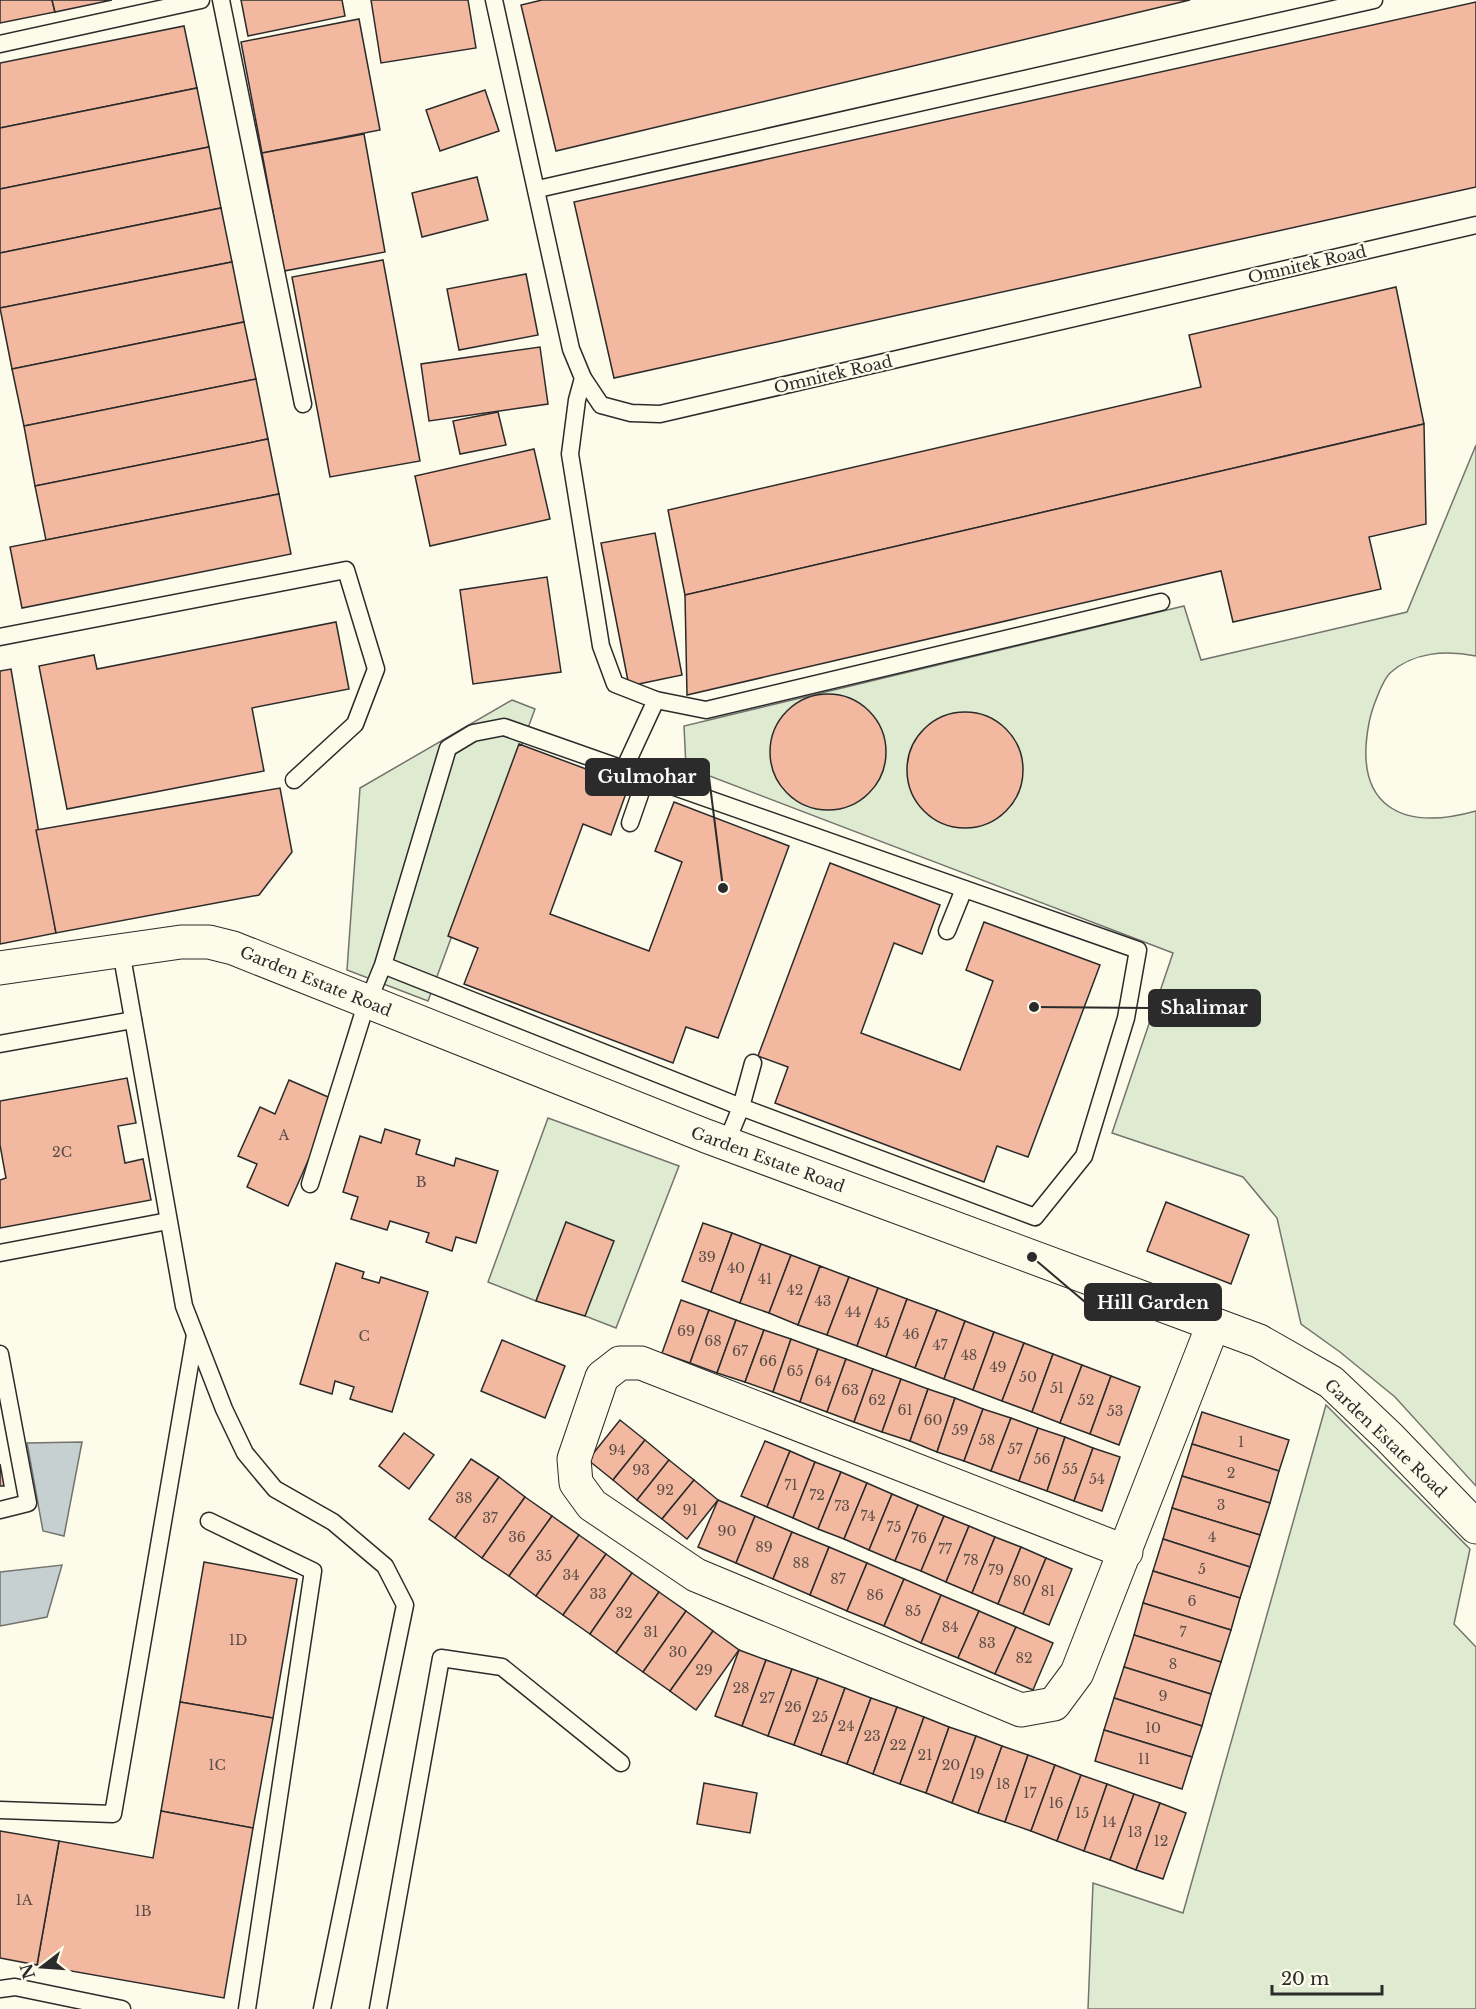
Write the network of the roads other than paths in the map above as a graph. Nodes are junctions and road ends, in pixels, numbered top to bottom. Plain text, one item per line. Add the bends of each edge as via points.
1 (201, 0) edge
2 (221, 0) edge
3 (494, 0) edge
4 (1374, 0) edge
5 (0, 44) edge
6 (538, 189) junction
7 (1476, 225) edge
8 (583, 378) junction
9 (303, 404) dead end
10 (1161, 602) dead end
11 (0, 637) edge
12 (656, 700) junction
13 (624, 769) junction
14 (646, 777) junction
15 (294, 780) dead end
16 (630, 823) dead end
17 (964, 889) junction
18 (947, 931) dead end
19 (121, 951) junction
20 (383, 965) junction
21 (0, 968) edge
22 (367, 1001) junction
23 (133, 1020) junction
24 (0, 1044) edge
25 (753, 1063) dead end
26 (741, 1107) junction
27 (726, 1144) junction
28 (310, 1184) dead end
29 (168, 1221) junction
30 (0, 1253) edge
31 (1213, 1325) junction
32 (195, 1335) junction
33 (0, 1354) edge
34 (0, 1510) edge
35 (209, 1521) dead end
36 (1476, 1527) edge
37 (1126, 1552) junction
38 (621, 1763) dead end
39 (0, 1810) edge
40 (0, 1989) edge
41 (122, 2009) edge
42 (247, 2009) edge
43 (322, 2009) edge
44 (378, 2009) edge

1 - 5 lane
2 - 9 lane
3 - 6 lane, Omnitek Road
4 - 6 lane
6 - 8 lane, Omnitek Road via 571,349
7 - 8 lane, Omnitek Road via 660,414 632,413 601,405
8 - 12 lane via 570,454 601,646 615,684
10 - 12 lane via 706,710
11 - 15 lane via 346,570 376,669 355,724
12 - 13 lane
13 - 14 lane
13 - 20 lane via 504,727 473,734 448,748
14 - 16 lane
14 - 17 lane
17 - 18 lane
17 - 26 lane via 1138,950 1126,1018 1084,1156 1035,1217
19 - 21 street, Garden Estate Road
19 - 22 street, Garden Estate Road via 209,942
19 - 23 lane
20 - 22 lane
20 - 26 lane
22 - 27 street, Garden Estate Road
22 - 28 lane
23 - 24 lane
23 - 29 lane
25 - 26 lane
26 - 27 lane
27 - 31 street, Garden Estate Road
29 - 30 lane
29 - 32 lane via 184,1306
31 - 36 street, Garden Estate Road via 1259,1341 1331,1382
31 - 37 street
32 - 39 lane via 113,1814
32 - 43 lane via 245,1453 275,1489 333,1522 385,1566 405,1605
33 - 34 lane via 28,1503
35 - 42 lane via 313,1571
37 - 37 street via 641,1363 620,1363 602,1377 574,1459 576,1483 592,1505 696,1575 1021,1710 1054,1704 1077,1673
38 - 44 lane via 502,1667 441,1658
40 - 41 lane via 15,1987

